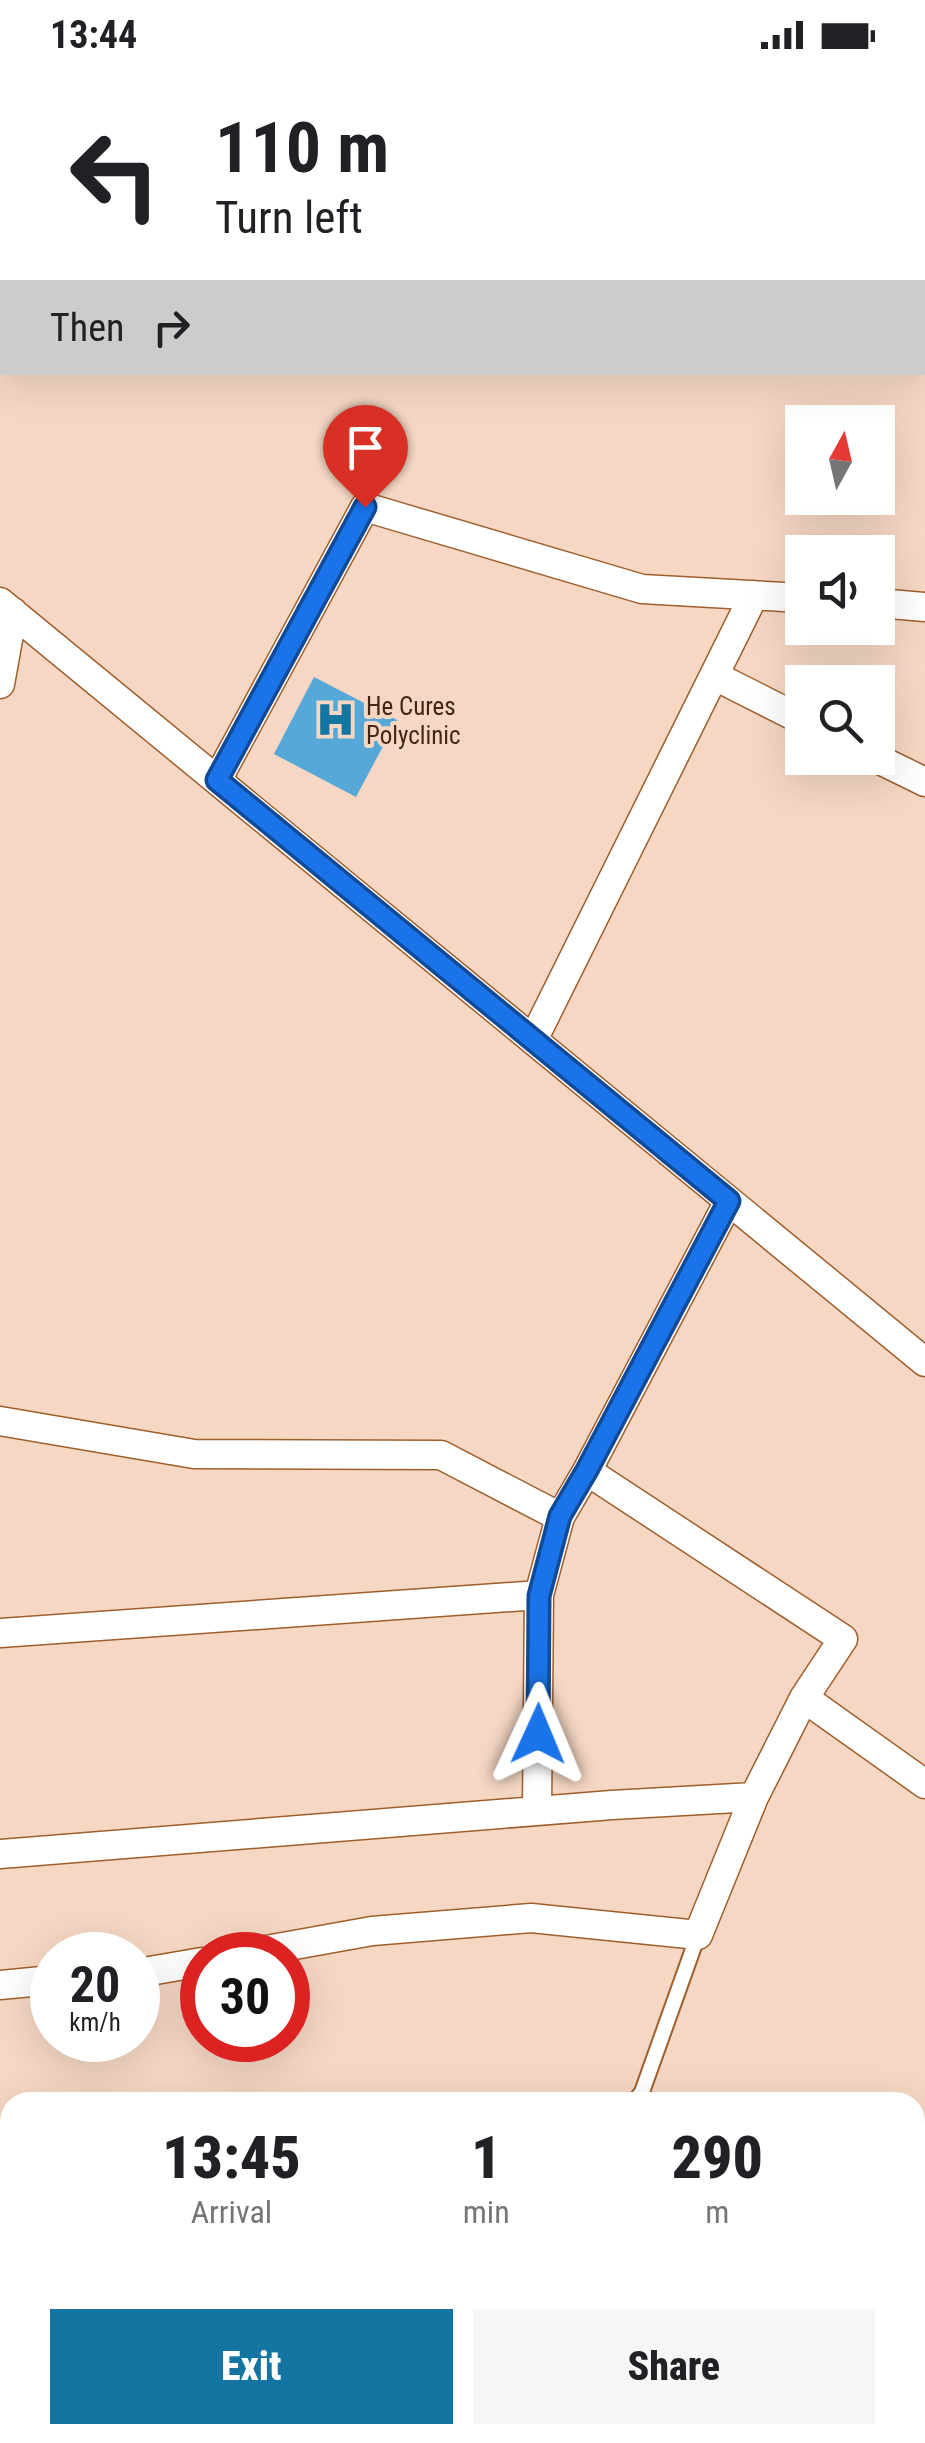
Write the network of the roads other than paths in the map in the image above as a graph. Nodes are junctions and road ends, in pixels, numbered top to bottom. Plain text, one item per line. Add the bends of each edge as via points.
1 (754, 595) junction
2 (785, 597) edge
3 (895, 604) edge
4 (6, 607) edge
5 (925, 607) edge
6 (714, 676) junction
7 (0, 684) edge
8 (785, 712) edge
9 (895, 767) edge
10 (217, 780) junction
11 (925, 782) edge
12 (533, 1040) junction
13 (729, 1201) junction
14 (925, 1362) edge
15 (0, 1422) edge
16 (587, 1470) junction
17 (560, 1516) junction
18 (539, 1596) junction
19 (0, 1633) edge
20 (804, 1698) junction
21 (925, 1784) edge
22 (754, 1798) junction
23 (537, 1811) junction
24 (0, 1854) edge
25 (698, 1935) junction
26 (310, 1942) edge
27 (30, 1982) edge
28 (0, 1985) edge
29 (642, 2092) edge

1 - 2 street
1 - 6 street
1 - 10 street via 642,588 365,507
3 - 5 street
4 - 7 street
4 - 10 street
6 - 8 street
6 - 12 street
9 - 11 street
10 - 12 street
12 - 13 street
13 - 14 street
13 - 16 street
15 - 17 street via 194,1454 441,1455
16 - 17 street
16 - 20 street via 843,1639
17 - 18 street
18 - 19 street
18 - 23 street
20 - 21 street
20 - 22 street
22 - 23 street
22 - 25 street
23 - 24 street
25 - 26 street via 531,1918
25 - 29 lane
27 - 28 street

